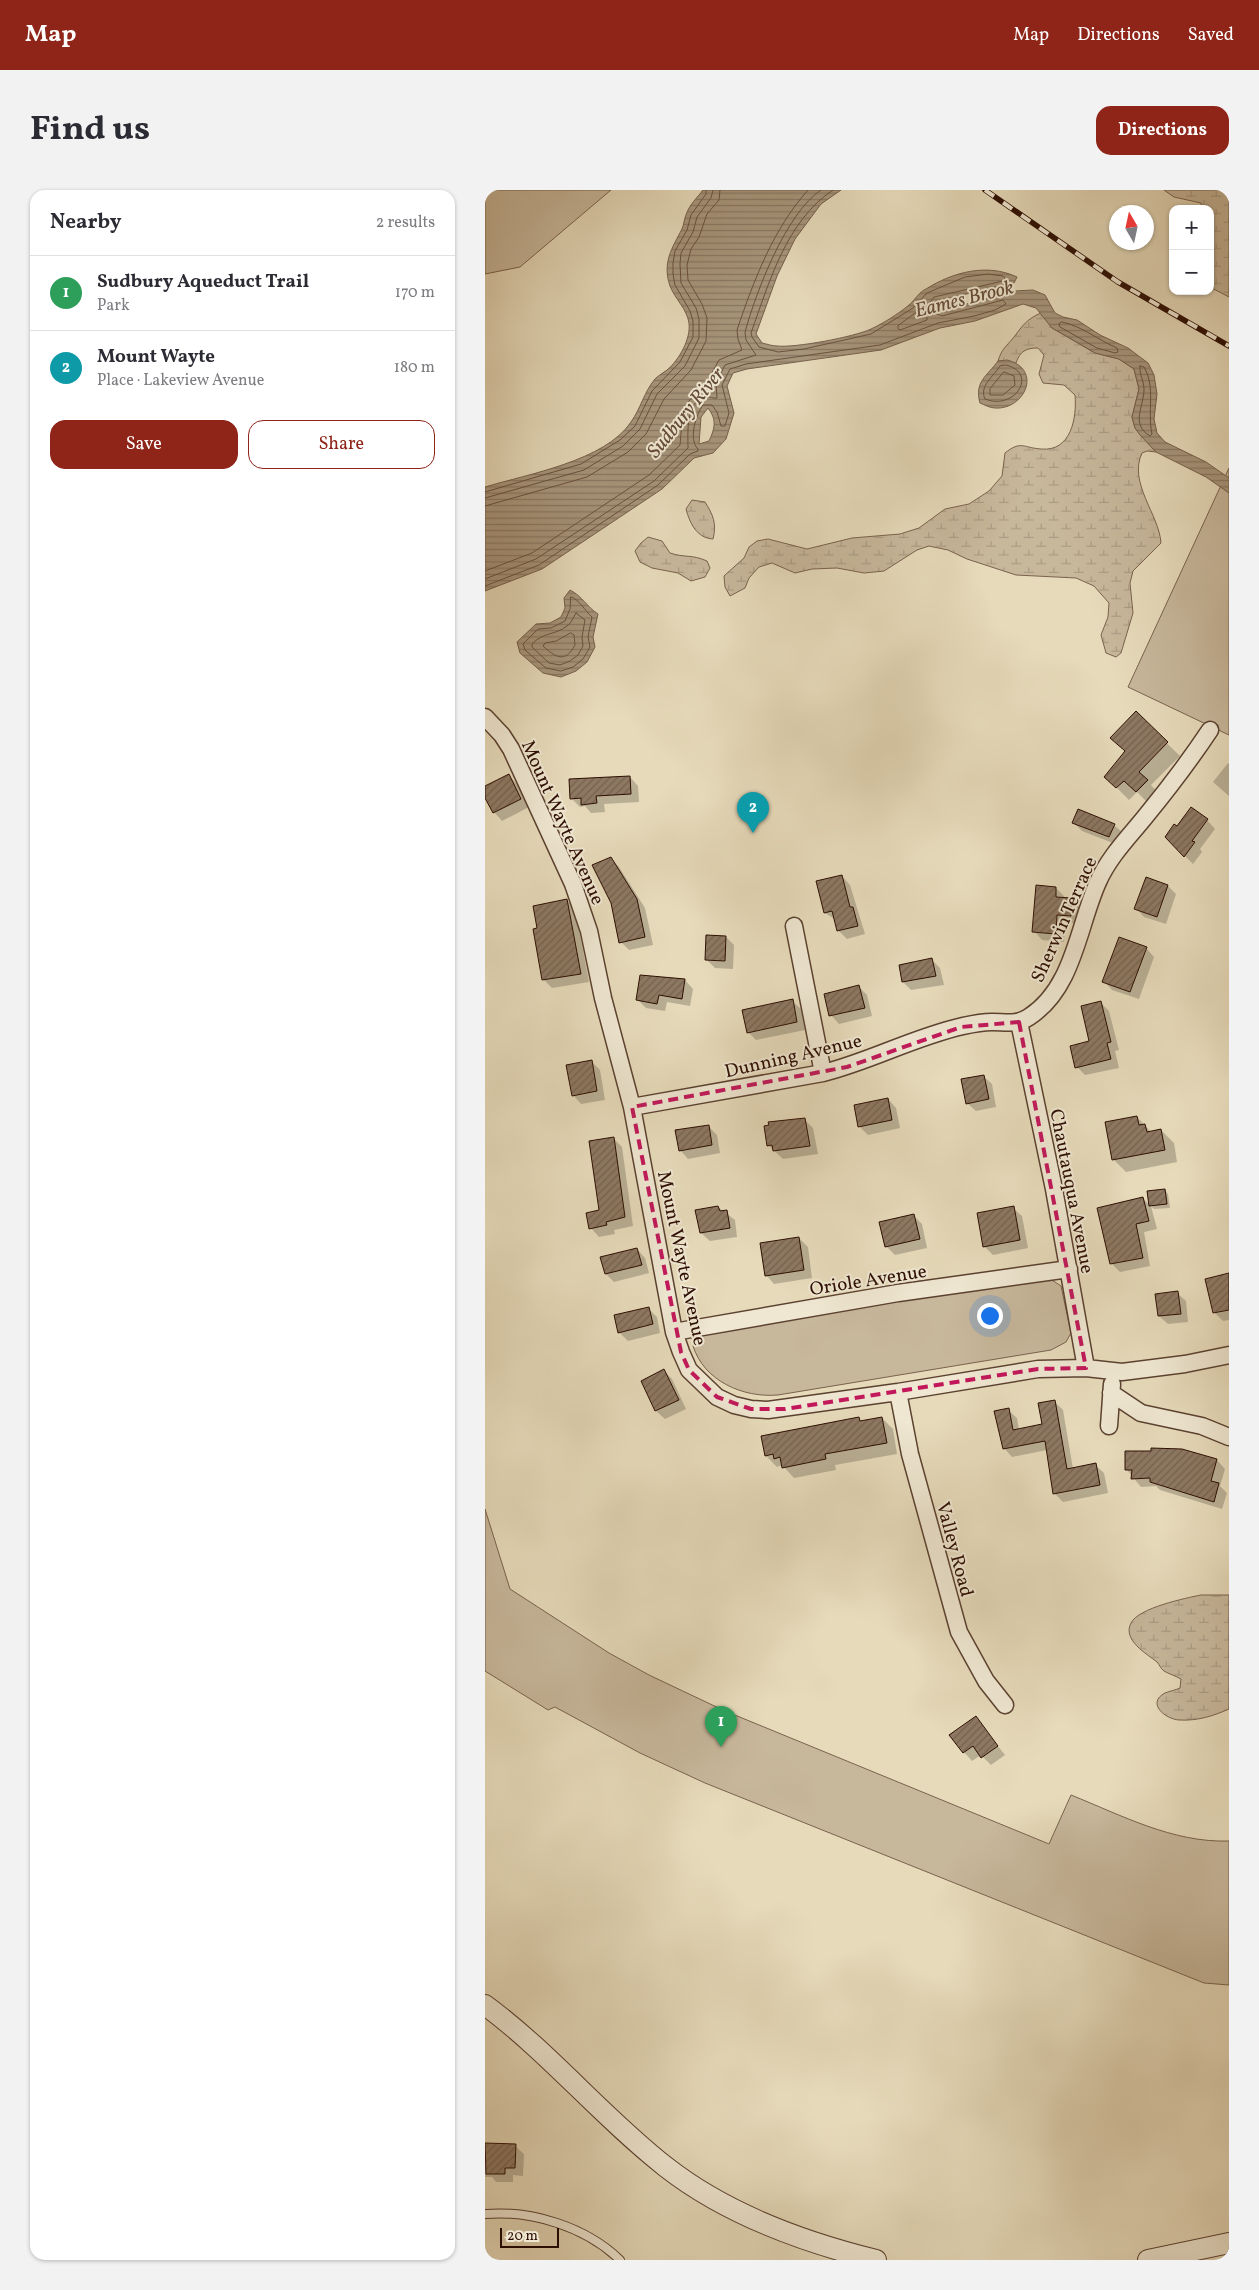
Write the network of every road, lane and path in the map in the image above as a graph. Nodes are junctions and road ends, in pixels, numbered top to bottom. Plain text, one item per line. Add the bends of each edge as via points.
1 (485, 718) edge
2 (1210, 730) dead end
3 (794, 926) dead end
4 (1019, 1022) junction
5 (823, 1073) junction
6 (632, 1107) junction
7 (1069, 1269) junction
8 (674, 1332) junction
9 (1229, 1355) edge
10 (1086, 1368) junction
11 (1113, 1372) junction
12 (898, 1392) junction
13 (1111, 1393) junction
14 (1109, 1426) dead end
15 (1229, 1437) edge
16 (1005, 1705) dead end
17 (485, 2005) edge
18 (485, 2214) edge
19 (1229, 2243) edge
20 (620, 2260) edge
21 (876, 2260) edge
22 (1151, 2260) edge

1 - 6 street, Mount Wayte Avenue via 511,748 573,884 589,931
2 - 4 street, Sherwin Terrace via 1107,865 1075,950 1052,994 1029,1017
3 - 5 street
4 - 5 street, Dunning Avenue via 961,1026
4 - 7 street, Chautauqua Avenue
5 - 6 street, Dunning Avenue
6 - 8 street, Mount Wayte Avenue
7 - 8 street, Oriole Avenue via 898,1293
7 - 10 street, Chautauqua Avenue
8 - 12 street, Mount Wayte Avenue via 689,1370 717,1397 734,1405 751,1409 785,1409
9 - 11 street, Mount Wayte Avenue via 1155,1369
10 - 11 street, Mount Wayte Avenue
10 - 12 street, Mount Wayte Avenue via 1039,1369
11 - 13 street
12 - 16 street, Valley Road via 910,1454 959,1632 986,1681
13 - 14 street
13 - 15 street via 1141,1413 1202,1426
17 - 21 street via 539,2049 642,2147 691,2184 769,2225 819,2244
18 - 20 lane via 529,2217 573,2229 602,2245
19 - 22 street

